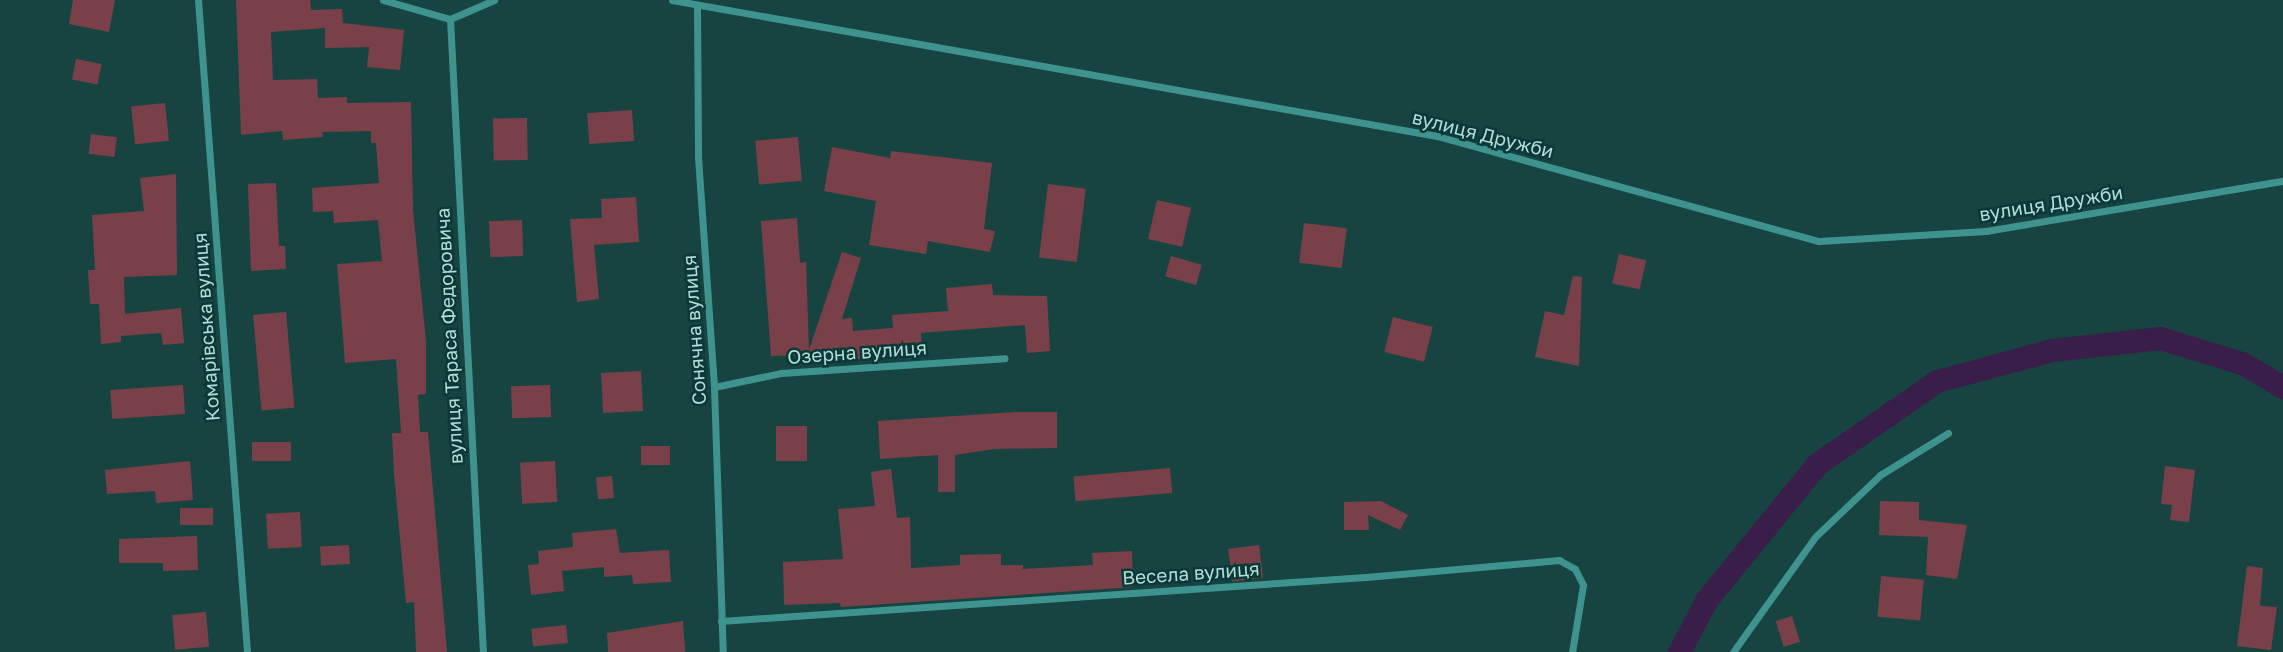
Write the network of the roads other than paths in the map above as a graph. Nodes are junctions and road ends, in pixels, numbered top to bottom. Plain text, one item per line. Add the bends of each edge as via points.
1 (198, 0) edge
2 (383, 0) edge
3 (494, 0) edge
4 (672, 0) edge
5 (696, 6) junction
6 (450, 19) junction
7 (2283, 181) edge
8 (1004, 358) dead end
9 (714, 387) junction
10 (1948, 433) dead end
11 (721, 621) junction
12 (247, 652) edge
13 (483, 652) edge
14 (723, 652) edge
15 (1572, 652) edge
16 (1733, 652) edge

1 - 12 street, Комарівська вулиця
2 - 6 street
3 - 6 street
4 - 5 street, вулиця Дружби
5 - 7 street, вулиця Дружби via 1437,136 1819,241 1986,231
5 - 9 street, Сонячна вулиця via 698,157
6 - 13 street, вулиця Тараса Федоровича
8 - 9 street, Озерна вулиця via 780,373
9 - 11 street, Сонячна вулиця
10 - 16 street via 1880,475 1815,537
11 - 14 street, Сонячна вулиця
11 - 15 street, Весела вулиця via 1559,560 1575,569 1583,585

